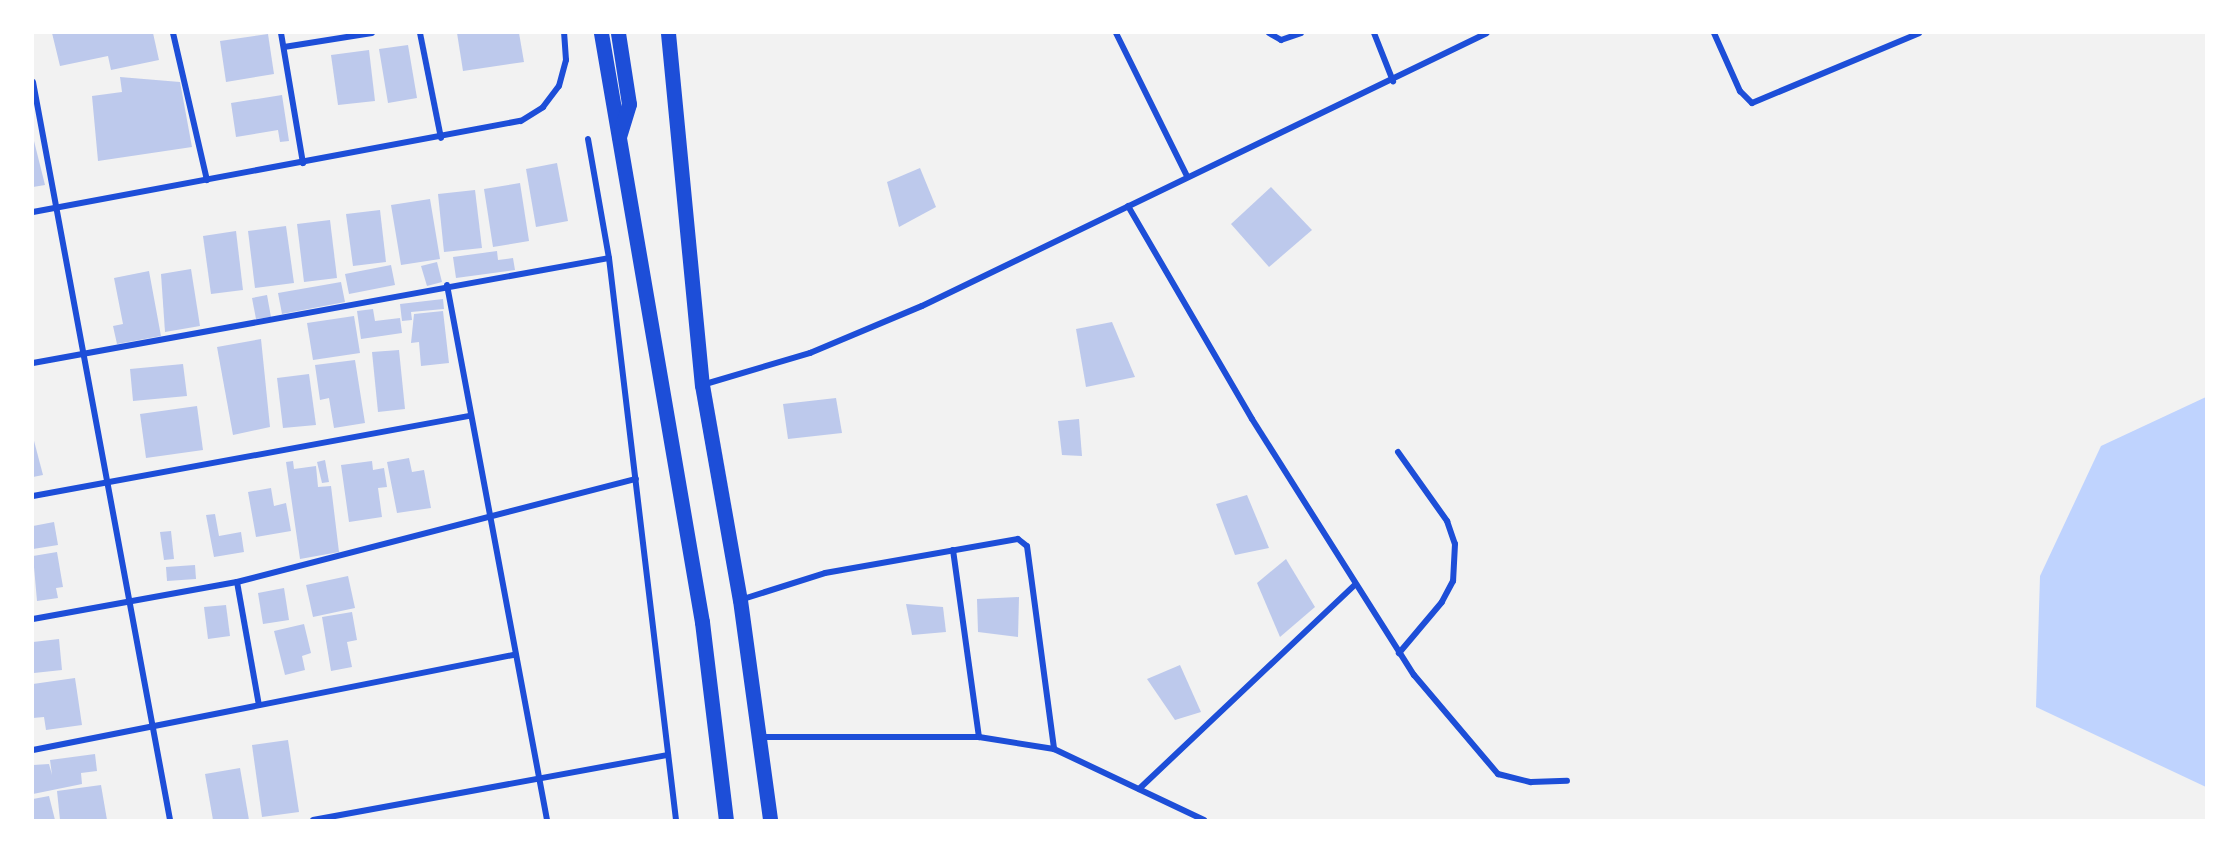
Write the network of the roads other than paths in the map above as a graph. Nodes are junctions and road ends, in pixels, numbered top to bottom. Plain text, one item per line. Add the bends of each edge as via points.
1 (173, 33) edge
2 (281, 33) edge
3 (372, 33) edge
4 (420, 33) edge
5 (564, 33) edge
6 (601, 33) edge
7 (618, 33) edge
8 (668, 33) edge
9 (1116, 33) edge
10 (1269, 33) edge
11 (1301, 33) edge
12 (1374, 33) edge
13 (1714, 33) edge
14 (1919, 33) edge
15 (1483, 34) edge
16 (284, 47) junction
17 (1393, 81) junction
18 (33, 82) edge
19 (619, 137) junction
20 (441, 138) junction
21 (588, 139) dead end
22 (303, 163) junction
23 (1187, 176) junction
24 (207, 180) junction
25 (1128, 207) junction
26 (57, 208) junction
27 (33, 212) edge
28 (609, 258) junction
29 (447, 285) junction
30 (85, 353) junction
31 (33, 363) edge
32 (702, 385) junction
33 (471, 416) junction
34 (1398, 452) dead end
35 (636, 479) junction
36 (108, 481) junction
37 (33, 496) edge
38 (490, 516) junction
39 (953, 550) junction
40 (237, 582) junction
41 (1355, 585) junction
42 (740, 600) junction
43 (129, 602) junction
44 (33, 619) edge
45 (1399, 653) junction
46 (516, 654) junction
47 (259, 705) junction
48 (151, 726) junction
49 (760, 737) junction
50 (979, 737) junction
51 (1054, 749) junction
52 (33, 750) edge
53 (668, 755) junction
54 (539, 778) junction
55 (1567, 781) dead end
56 (1139, 789) junction
57 (170, 820) edge
58 (313, 820) edge
59 (547, 820) edge
60 (676, 820) edge
61 (726, 820) edge
62 (770, 820) edge
63 (1204, 820) edge

1 - 24 street
2 - 16 street
3 - 16 street
4 - 20 street
5 - 20 street via 566,60 552,97 521,121
6 - 19 main road
7 - 19 main road via 629,104
8 - 32 main road
9 - 23 street
10 - 11 street via 1281,40
12 - 17 street
13 - 14 street via 1740,91 1752,103
15 - 17 street
16 - 22 street
17 - 23 street
18 - 26 street
19 - 61 main road via 702,622
20 - 22 street
21 - 28 street
22 - 24 street
23 - 25 street
24 - 26 street
25 - 32 street via 866,330
25 - 41 street
26 - 27 street
26 - 30 street
28 - 29 street
28 - 35 street
29 - 30 street
29 - 33 street
30 - 31 street
30 - 36 street
32 - 42 main road
33 - 36 street
33 - 38 street
34 - 45 street via 1447,521 1455,544 1453,581 1442,602
35 - 38 street
35 - 53 street
36 - 37 street
36 - 43 street
38 - 40 street
38 - 46 street
39 - 42 street via 825,573
39 - 50 street
39 - 51 street via 1012,539 1027,546
40 - 43 street
40 - 47 street
41 - 45 street
41 - 56 street
42 - 49 main road
43 - 44 street
43 - 48 street
45 - 55 street via 1498,774 1531,782
46 - 47 street
46 - 54 street
47 - 48 street
48 - 52 street
48 - 57 street
49 - 50 street
49 - 62 main road
50 - 51 street
51 - 56 street
53 - 54 street
53 - 60 street
54 - 58 street
54 - 59 street
56 - 63 street

